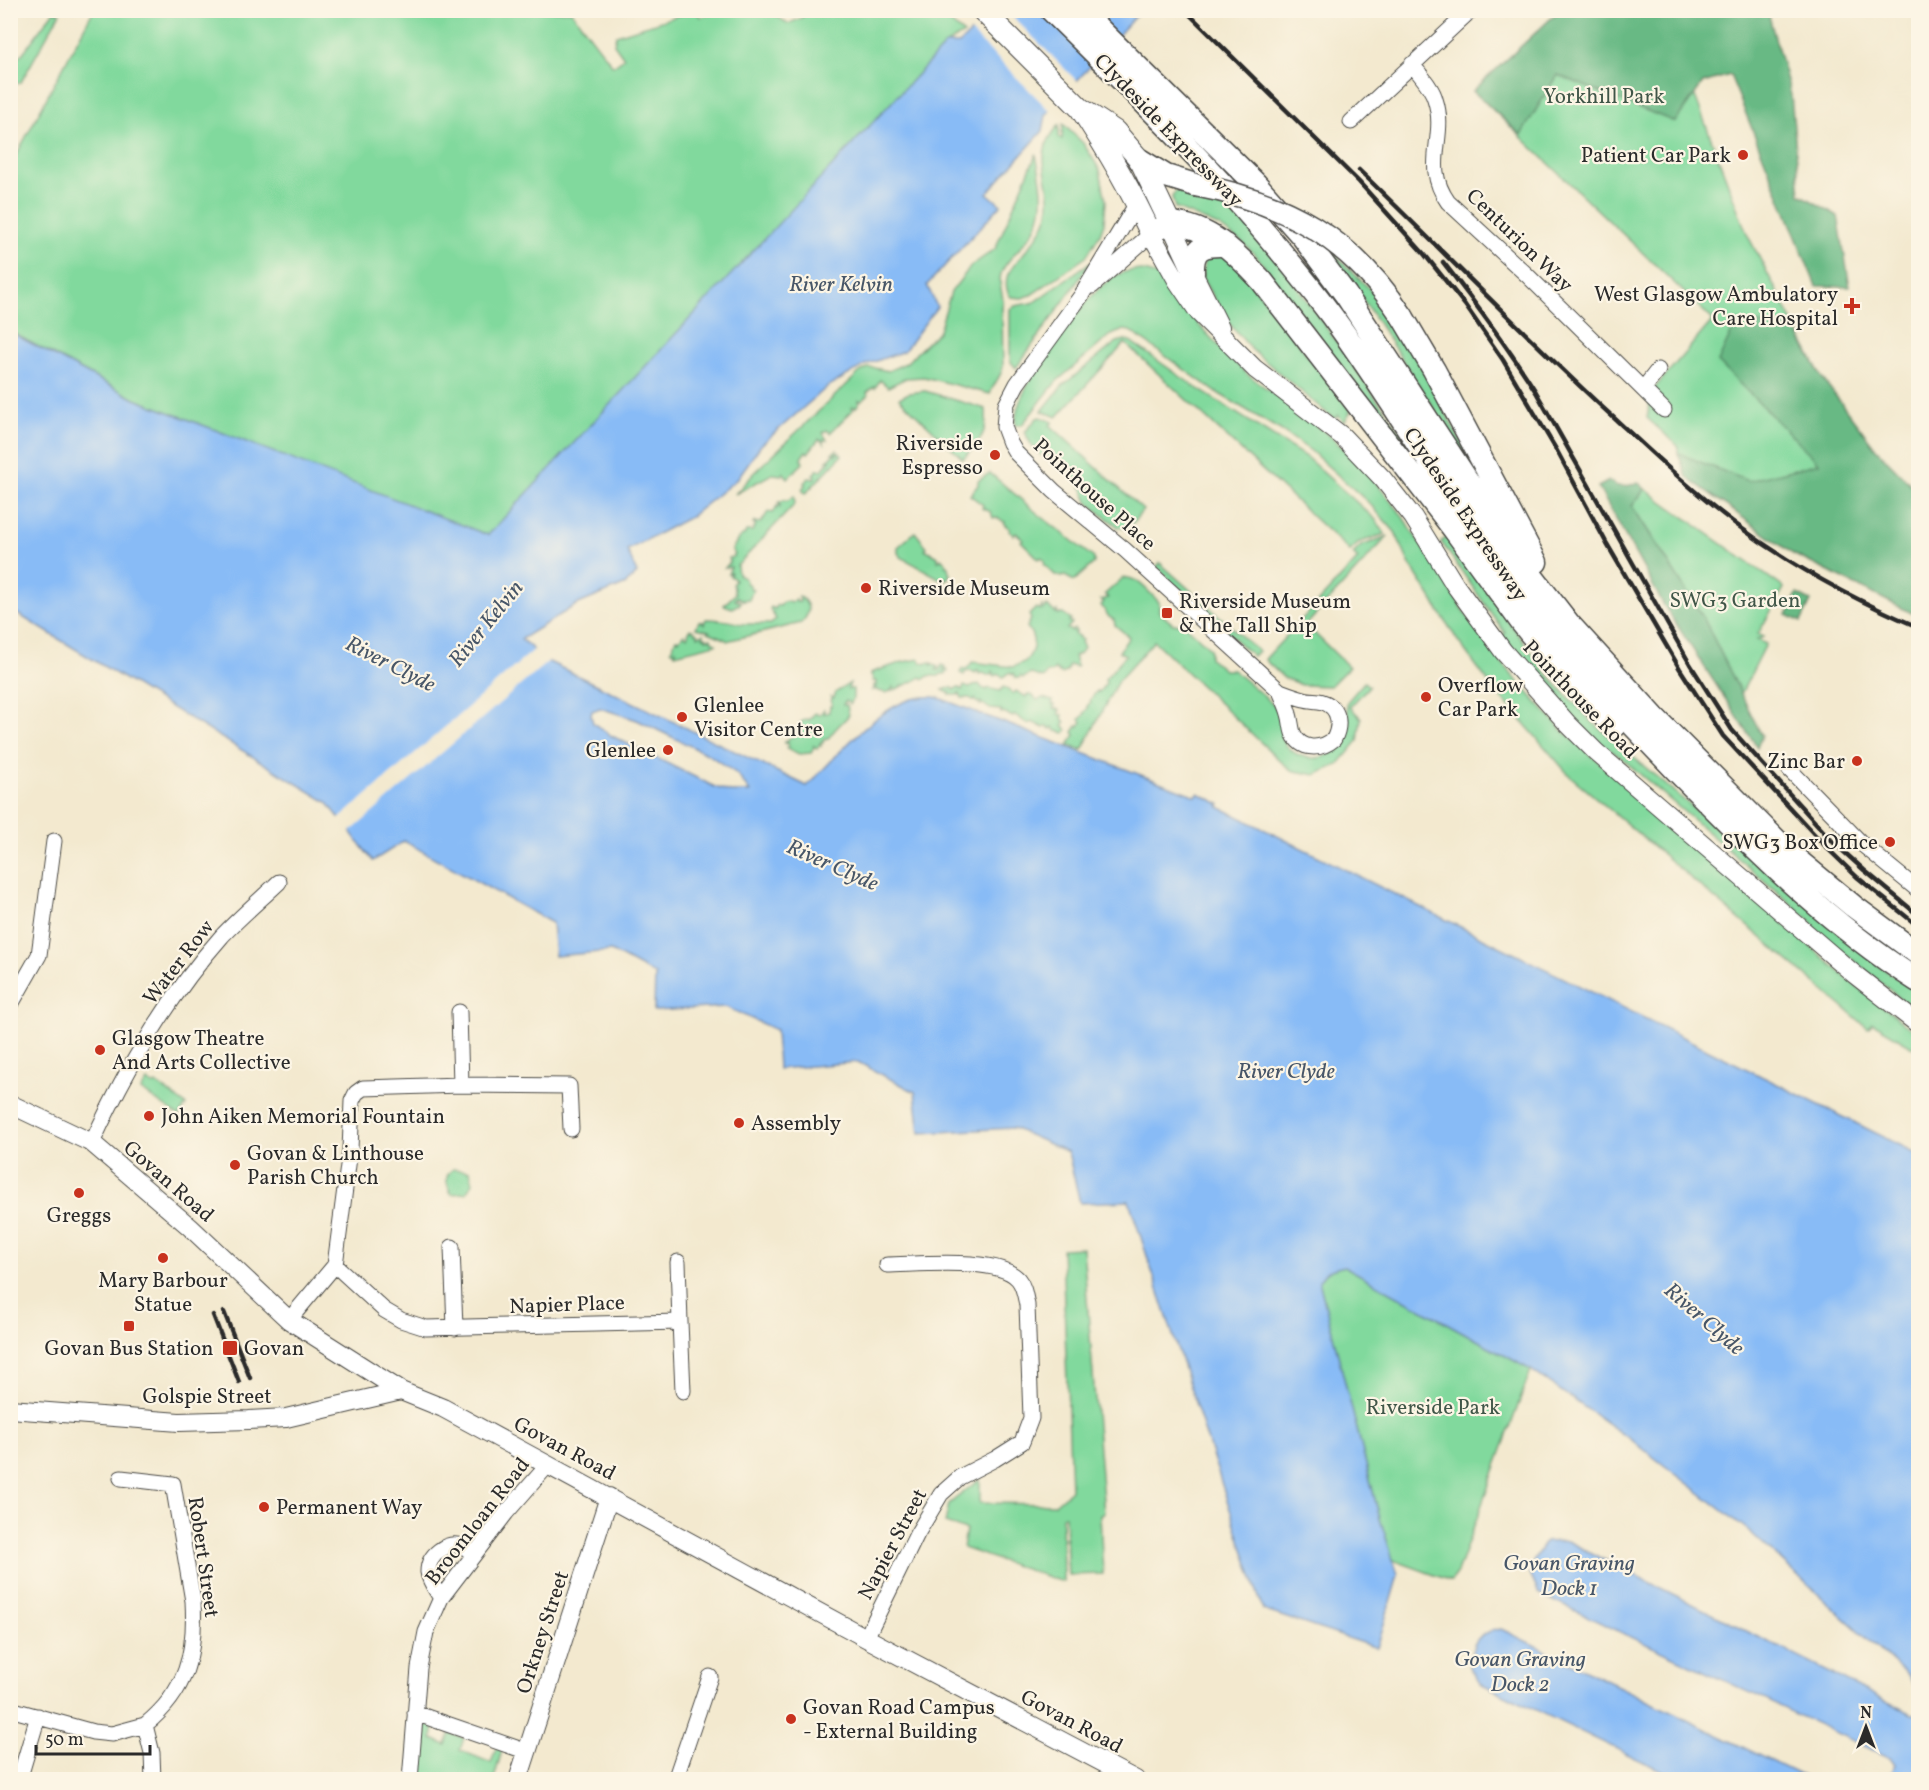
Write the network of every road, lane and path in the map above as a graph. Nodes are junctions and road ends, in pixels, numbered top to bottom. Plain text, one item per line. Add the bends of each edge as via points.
1 (982, 10) edge
2 (1051, 10) edge
3 (1080, 10) edge
4 (1471, 10) edge
5 (1412, 64) junction
6 (1161, 104) junction
7 (1080, 108) junction
8 (1352, 122) dead end
9 (1140, 160) joint
10 (1158, 189) junction
11 (1160, 229) junction
12 (1225, 245) junction
13 (1192, 273) junction
14 (1081, 296) junction
15 (1228, 341) junction
16 (1658, 370) dead end
17 (1642, 389) junction
18 (1664, 410) dead end
19 (1569, 624) junction
20 (1280, 691) dead end
21 (1789, 769) dead end
22 (1741, 835) junction
23 (54, 841) dead end
24 (279, 882) dead end
25 (1918, 890) edge
26 (1918, 954) edge
27 (1918, 981) edge
28 (10, 1006) edge
29 (459, 1012) dead end
30 (1918, 1024) edge
31 (461, 1085) junction
32 (10, 1104) edge
33 (571, 1130) dead end
34 (92, 1143) junction
35 (452, 1246) dead end
36 (678, 1262) dead end
37 (335, 1265) junction
38 (886, 1265) dead end
39 (289, 1320) junction
40 (680, 1322) junction
41 (455, 1328) junction
42 (401, 1391) junction
43 (683, 1391) dead end
44 (10, 1409) edge
45 (549, 1465) junction
46 (121, 1478) dead end
47 (609, 1497) junction
48 (474, 1554) junction
49 (441, 1598) junction
50 (866, 1638) junction
51 (710, 1677) dead end
52 (10, 1709) edge
53 (415, 1713) junction
54 (38, 1716) junction
55 (145, 1725) junction
56 (528, 1752) junction
57 (19, 1779) edge
58 (153, 1779) edge
59 (410, 1779) edge
60 (518, 1779) edge
61 (675, 1779) edge
62 (1136, 1779) edge

1 - 7 main road
2 - 6 main road, Clydeside Expressway
3 - 6 main road, Clydeside Expressway
4 - 5 street
5 - 8 street
5 - 17 street, Centurion Way via 1435,97 1439,120 1434,166 1439,189 1448,202
6 - 19 main road, Clydeside Expressway via 1256,184 1303,237 1520,561
6 - 22 main road, Clydeside Expressway via 1331,316 1511,584 1627,719
7 - 9 main road via 1115,131
7 - 10 main road via 1106,148
9 - 10 main road
10 - 11 main road
10 - 14 street, Pointhouse Place
10 - 19 main road, bridge via 1195,185 1267,204 1306,223 1350,254 1378,283 1434,370
11 - 12 main road via 1192,227
11 - 13 street, Pointhouse Road
11 - 14 street, Pointhouse Place
11 - 15 street, Pointhouse Road via 1178,282 1199,314
12 - 13 main road via 1212,244 1198,250 1193,256
12 - 22 main road via 1262,281 1555,664 1616,729
13 - 15 street, Pointhouse Road
14 - 20 street, Pointhouse Place via 1006,405 1004,427 1010,443 1054,491
15 - 30 street, Pointhouse Road via 1255,369 1325,422 1371,465 1413,517 1455,585 1503,651 1581,738 1854,974
16 - 17 street
17 - 18 street, Centurion Way
19 - 26 main road, Clydeside Expressway via 1654,717 1790,854
21 - 25 street via 1863,845
22 - 27 main road, Clydeside Expressway via 1843,927
23 - 28 street via 39,955
24 - 34 street, Water Row via 223,936 180,987 142,1048
29 - 31 street
31 - 33 street via 569,1086
31 - 37 street via 363,1088 356,1093 352,1101 350,1150
32 - 34 street, Govan Road
34 - 39 street, Govan Road via 190,1227
35 - 41 street
36 - 40 street
37 - 39 street
37 - 41 street, Napier Place via 384,1310 401,1320 426,1328
38 - 50 street, Napier Street via 980,1264 1000,1268 1017,1278 1027,1305 1031,1418 1022,1442 960,1477 941,1494
39 - 42 street, Govan Road
40 - 41 street, Napier Place
40 - 43 street
42 - 44 street, Golspie Street via 286,1418 249,1420 179,1422
42 - 45 street, Govan Road via 443,1408
45 - 47 street, Govan Road
45 - 48 street, Broomloan Road
46 - 55 street, Robert Street via 173,1484 193,1601 193,1633 180,1688
47 - 50 street, Govan Road
47 - 56 street, Orkney Street
48 - 49 street, Broomloan Road
48 - 49 street via 462,1546 449,1545 434,1555 428,1574
49 - 53 street, Broomloan Road via 426,1632
50 - 62 street, Govan Road
51 - 61 street
52 - 54 street
53 - 56 street
53 - 59 street, Broomloan Road
54 - 55 street via 73,1728 112,1734
54 - 57 street
55 - 58 street
56 - 60 street, Orkney Street

